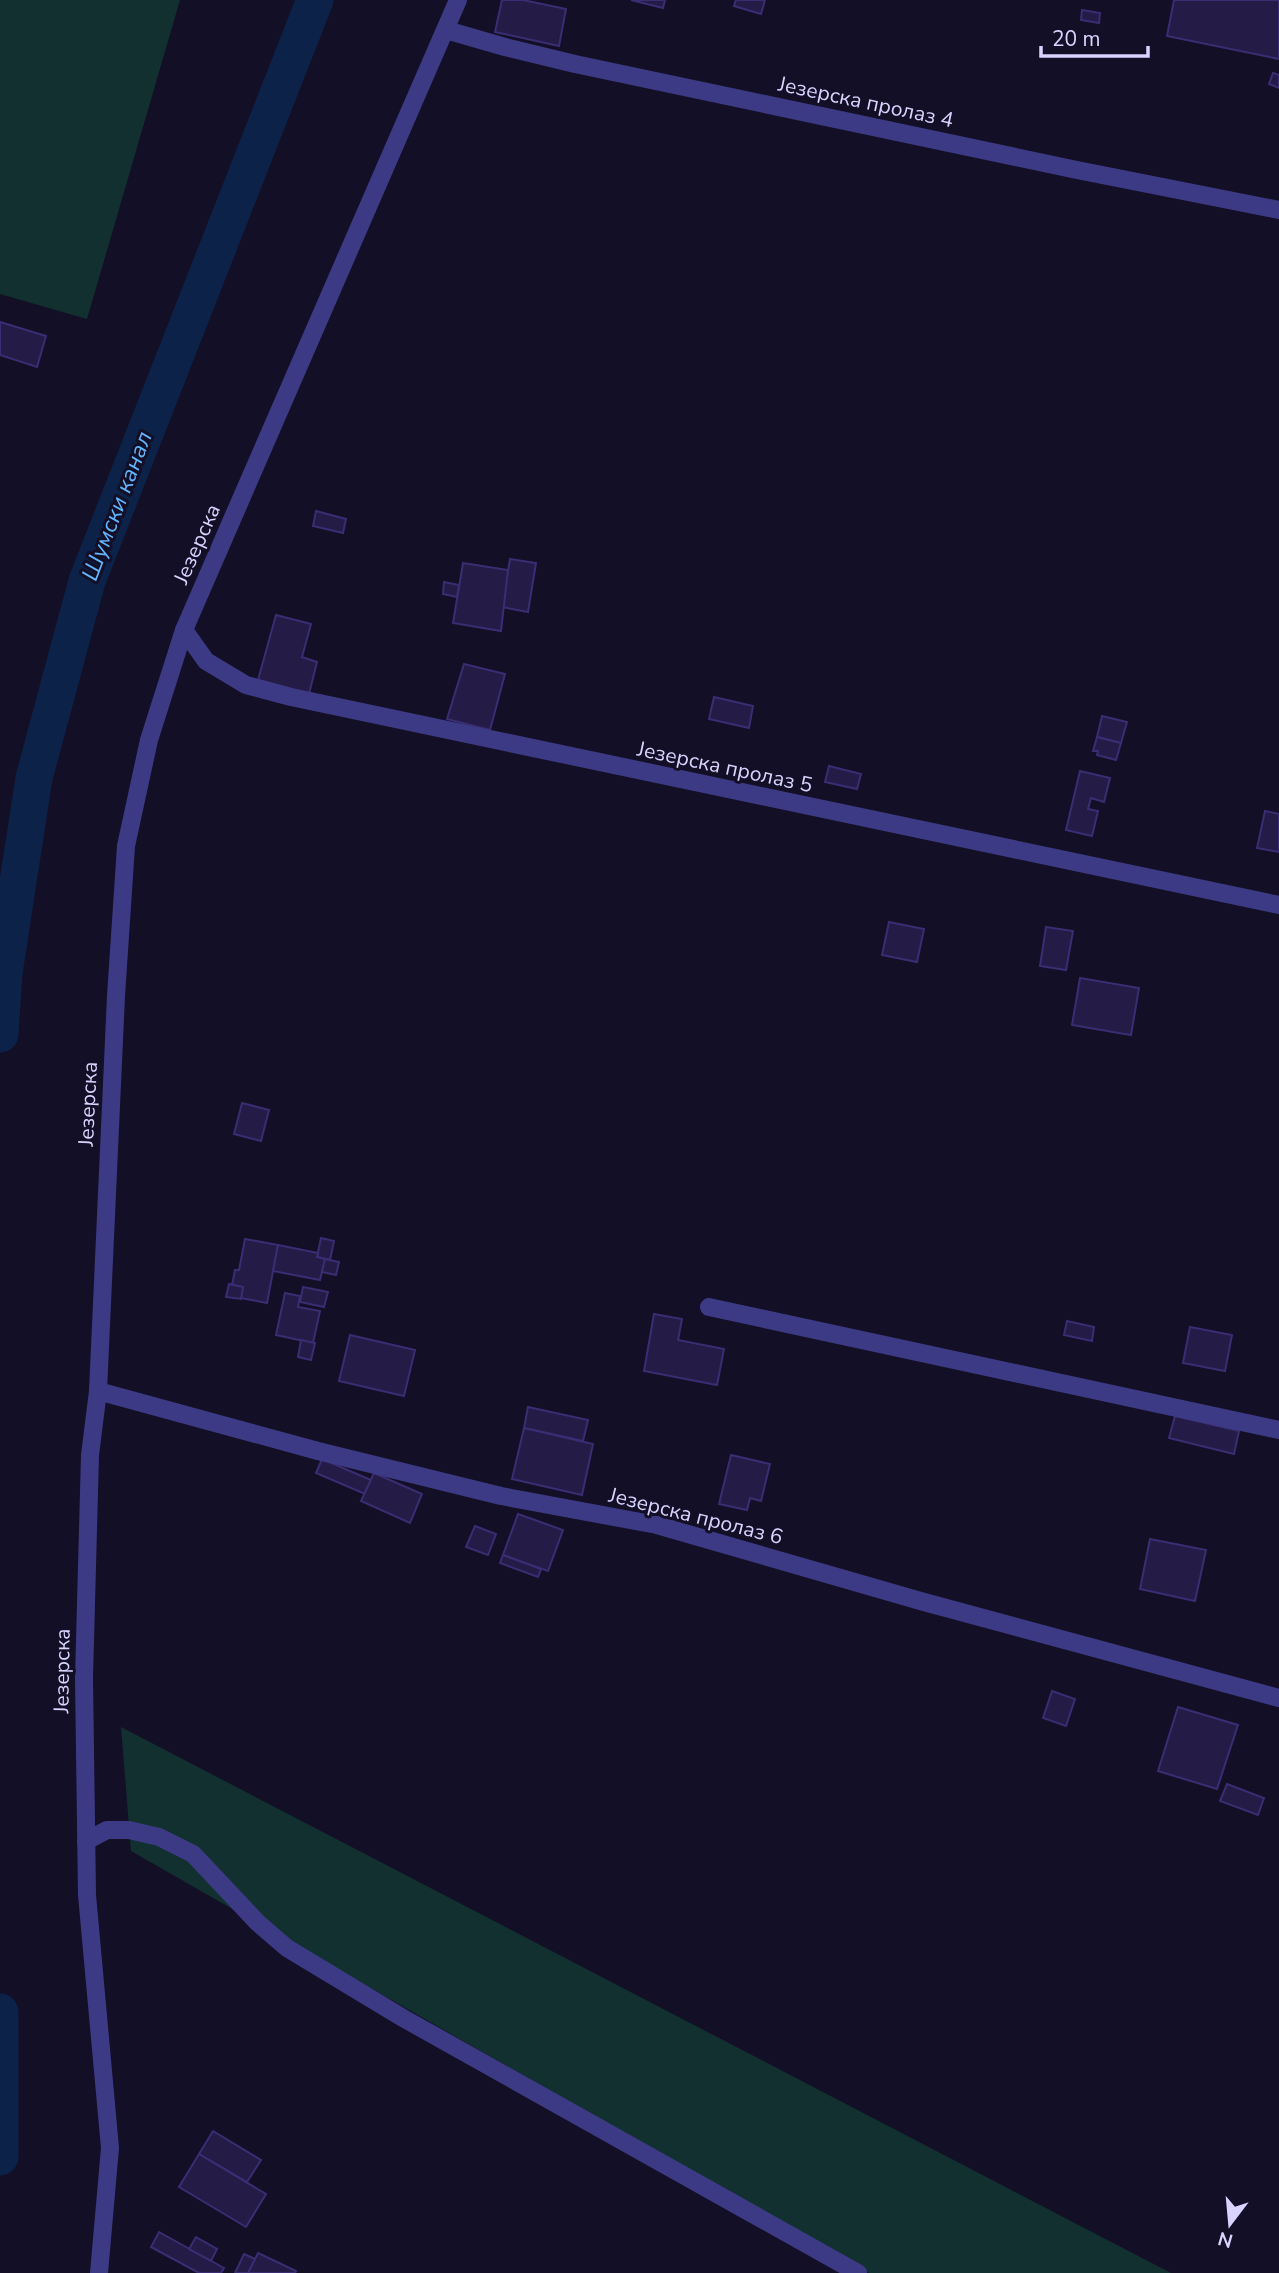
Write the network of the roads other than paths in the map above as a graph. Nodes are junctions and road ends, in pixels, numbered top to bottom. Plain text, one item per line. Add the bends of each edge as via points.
1 (458, 0) edge
2 (446, 30) junction
3 (1279, 209) edge
4 (184, 630) junction
5 (1279, 905) edge
6 (709, 1307) dead end
7 (98, 1391) junction
8 (1279, 1430) edge
9 (1279, 1698) edge
10 (86, 1841) junction
11 (99, 2273) edge
12 (858, 2273) edge

1 - 2 street, Језерска
2 - 3 street, Језерска пролаз 4 via 589,66
2 - 4 street, Језерска
4 - 5 street, Језерска пролаз 5 via 206,660 246,685 290,697
4 - 7 street, Језерска via 149,740 126,846
6 - 8 street
7 - 9 street, Језерска пролаз 6 via 501,1496 657,1525
7 - 10 street, Језерска via 90,1455 84,1650
10 - 11 street, Језерска via 110,2148
10 - 12 street via 107,1830 129,1830 159,1837 193,1854 287,1948

